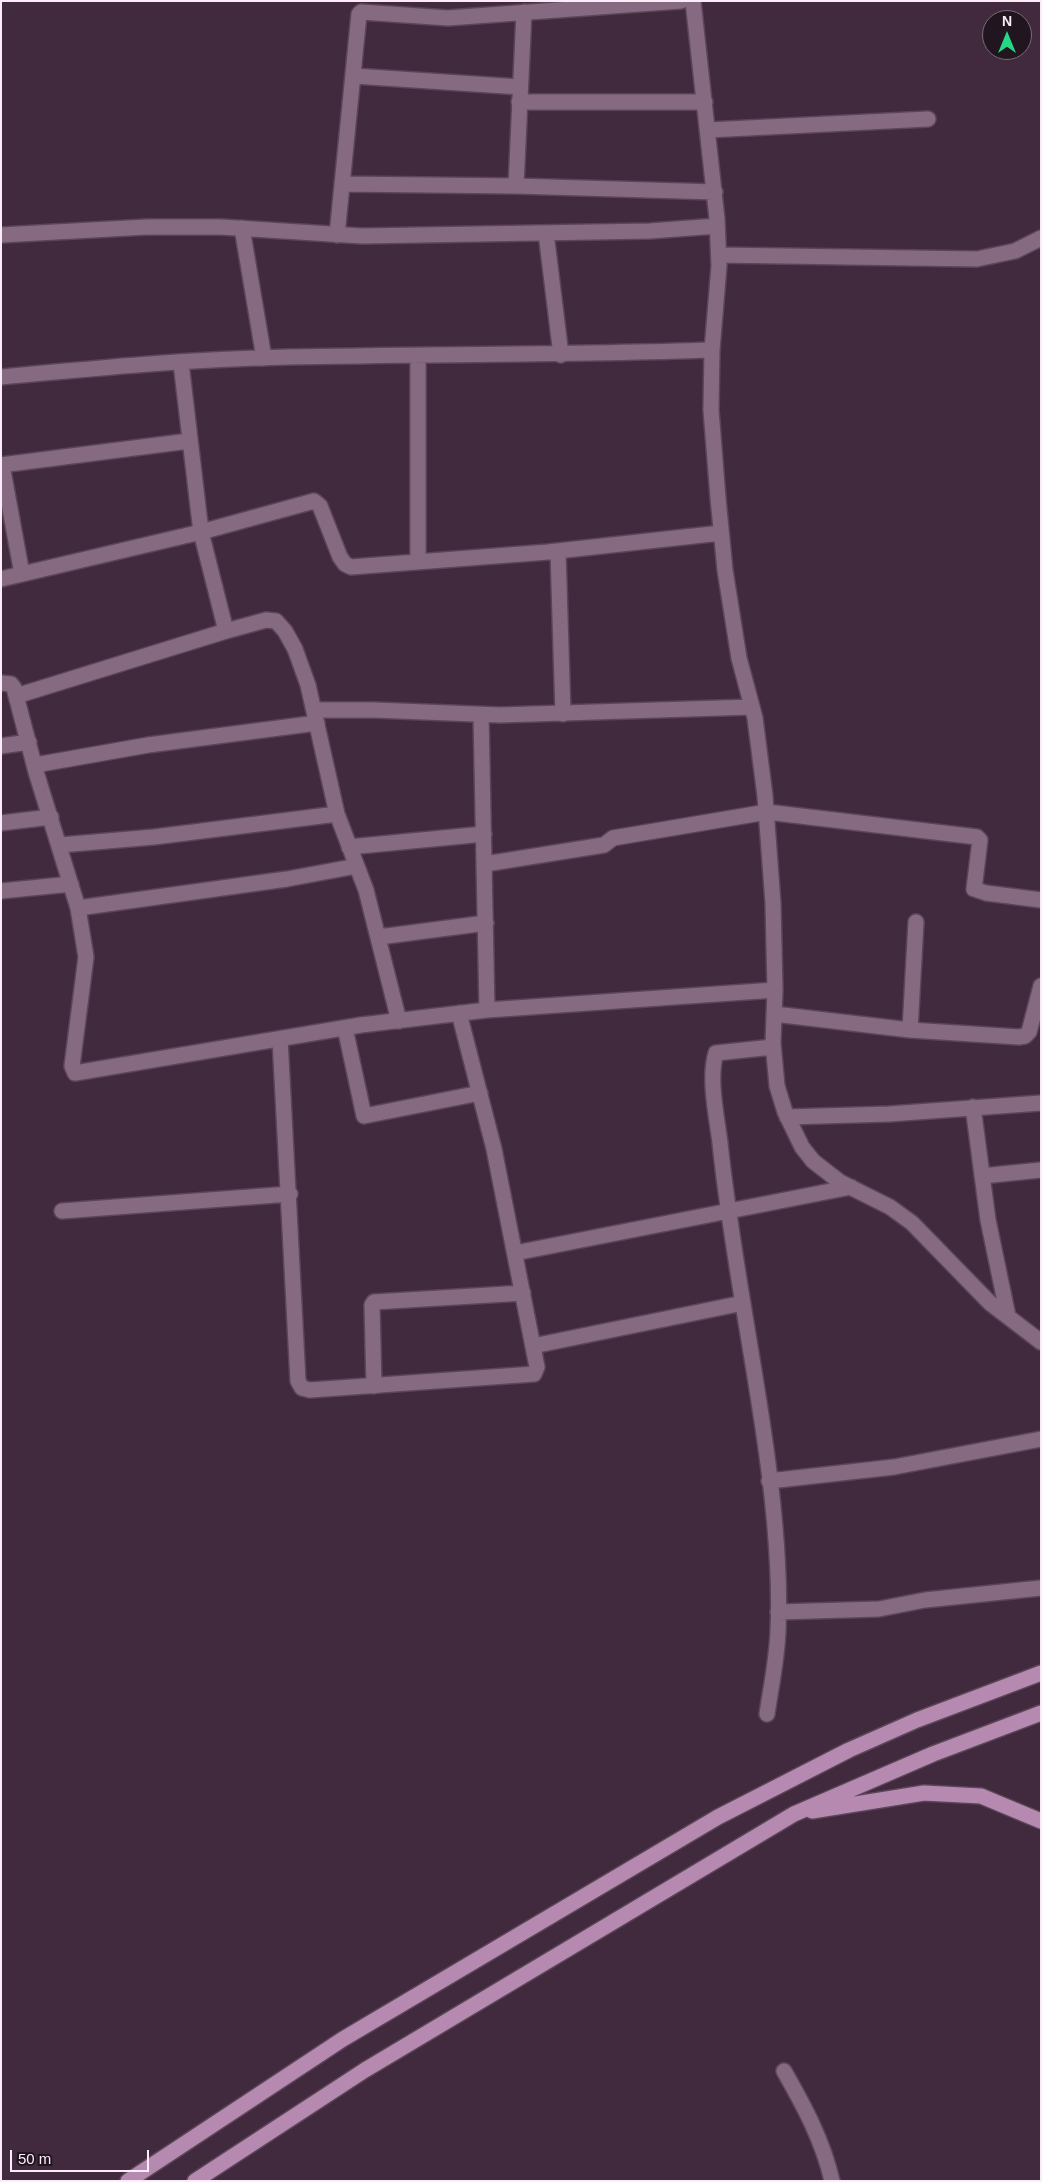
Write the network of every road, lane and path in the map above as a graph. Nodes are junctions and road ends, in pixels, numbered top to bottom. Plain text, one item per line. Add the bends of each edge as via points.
1 (682, 1) edge
2 (694, 1) edge
3 (524, 12) junction
4 (354, 76) junction
5 (519, 94) junction
6 (705, 102) junction
7 (928, 119) dead end
8 (708, 130) junction
9 (342, 184) junction
10 (516, 186) junction
11 (715, 192) junction
12 (717, 226) junction
13 (242, 228) junction
14 (546, 233) junction
15 (1, 235) edge
16 (337, 235) junction
17 (1041, 238) edge
18 (718, 255) junction
19 (712, 350) junction
20 (561, 355) junction
21 (418, 356) junction
22 (264, 358) junction
23 (181, 363) junction
24 (1, 377) edge
25 (189, 441) junction
26 (2, 465) edge
27 (201, 532) junction
28 (721, 533) junction
29 (558, 551) junction
30 (418, 562) junction
31 (22, 574) junction
32 (1, 579) edge
33 (226, 631) junction
34 (1, 683) edge
35 (16, 696) junction
36 (752, 707) junction
37 (564, 714) junction
38 (481, 716) junction
39 (315, 717) junction
40 (29, 742) junction
41 (1, 746) edge
42 (35, 765) junction
43 (767, 812) junction
44 (337, 814) junction
45 (51, 817) junction
46 (1, 823) edge
47 (484, 834) junction
48 (60, 845) junction
49 (349, 847) junction
50 (485, 864) junction
51 (358, 866) junction
52 (71, 884) junction
53 (1, 891) edge
54 (1041, 900) edge
55 (78, 908) junction
56 (486, 922) junction
57 (916, 922) dead end
58 (379, 937) junction
59 (1041, 986) edge
60 (775, 990) junction
61 (487, 1010) junction
62 (459, 1013) junction
63 (774, 1014) junction
64 (399, 1021) junction
65 (345, 1028) junction
66 (910, 1030) junction
67 (280, 1040) junction
68 (773, 1047) junction
69 (480, 1093) junction
70 (1041, 1103) edge
71 (973, 1108) junction
72 (787, 1117) junction
73 (1041, 1170) edge
74 (982, 1176) junction
75 (850, 1186) junction
76 (290, 1194) junction
77 (727, 1210) junction
78 (62, 1211) dead end
79 (515, 1253) junction
80 (523, 1293) junction
81 (743, 1303) junction
82 (1008, 1316) junction
83 (1041, 1342) edge
84 (533, 1346) junction
85 (374, 1386) junction
86 (1041, 1439) edge
87 (769, 1481) junction
88 (1041, 1588) edge
89 (778, 1612) junction
90 (1041, 1673) edge
91 (1041, 1712) edge
92 (767, 1714) dead end
93 (794, 1814) junction
94 (1041, 1821) edge
95 (784, 2071) dead end
96 (128, 2181) edge
97 (195, 2181) edge
98 (832, 2181) edge

1 - 3 street
2 - 6 street
3 - 4 street via 437,18 361,12
3 - 5 street
4 - 5 street
4 - 9 street
5 - 6 street
5 - 10 street
6 - 8 street
7 - 8 street
8 - 11 street
9 - 10 street
9 - 16 street
10 - 11 street
11 - 12 street
12 - 14 street
12 - 18 street
13 - 15 street via 147,227
13 - 16 street
13 - 22 street
14 - 16 street
14 - 20 street
17 - 18 street via 1015,251 977,259
18 - 19 street
19 - 20 street
19 - 28 street via 712,410
20 - 21 street
21 - 22 street
21 - 30 street
22 - 23 street
23 - 24 street via 110,366
23 - 25 street
25 - 26 street
25 - 27 street
26 - 31 street
27 - 30 street via 314,501 319,504 345,564 351,567
27 - 31 street
27 - 33 street
28 - 29 street
28 - 36 street via 739,658
29 - 30 street
29 - 37 street
31 - 32 street
33 - 35 street
33 - 39 street via 266,620 276,621 295,649
34 - 35 street via 11,684
35 - 40 street
36 - 37 street
36 - 43 street
37 - 38 street
38 - 39 street via 374,710
38 - 47 street
39 - 42 street
39 - 44 street
40 - 41 street
40 - 42 street
42 - 45 street
43 - 50 street via 614,838 604,845
43 - 54 street via 976,837 980,840 974,889
43 - 60 street
44 - 48 street via 154,837
44 - 49 street
45 - 46 street
45 - 48 street
47 - 49 street
47 - 50 street
48 - 52 street
49 - 51 street
50 - 56 street
51 - 55 street
51 - 58 street
52 - 53 street
52 - 55 street
55 - 67 street via 86,957 72,1066 75,1073
56 - 58 street
56 - 61 street
57 - 66 street
58 - 64 street
59 - 66 street via 1025,1036
60 - 61 street
60 - 63 street
61 - 62 street
62 - 64 street
62 - 69 street
63 - 66 street
63 - 68 street
64 - 65 street
65 - 67 street
65 - 69 street via 364,1116
67 - 76 street
68 - 72 street via 777,1086
68 - 77 street via 720,1052 715,1056 714,1096
69 - 79 street
70 - 71 street
71 - 72 street
71 - 74 street
72 - 75 street via 802,1148 813,1161
73 - 74 street
74 - 82 street
75 - 77 street
75 - 82 street via 890,1207 912,1224 990,1303
76 - 78 street
76 - 85 street via 298,1381 302,1388 310,1390
77 - 79 street
77 - 81 street
79 - 80 street
80 - 84 street
80 - 85 street via 374,1302
81 - 84 street
81 - 87 street via 764,1429
82 - 83 street
84 - 85 street via 537,1368 534,1374
86 - 87 street via 894,1466
87 - 89 street via 779,1585
88 - 89 street via 925,1600 879,1609
89 - 92 street
90 - 96 main road via 858,1746 718,1817 343,2039
91 - 93 main road
93 - 94 main road via 924,1793 981,1796
93 - 97 main road via 365,2070
95 - 98 street via 806,2109

